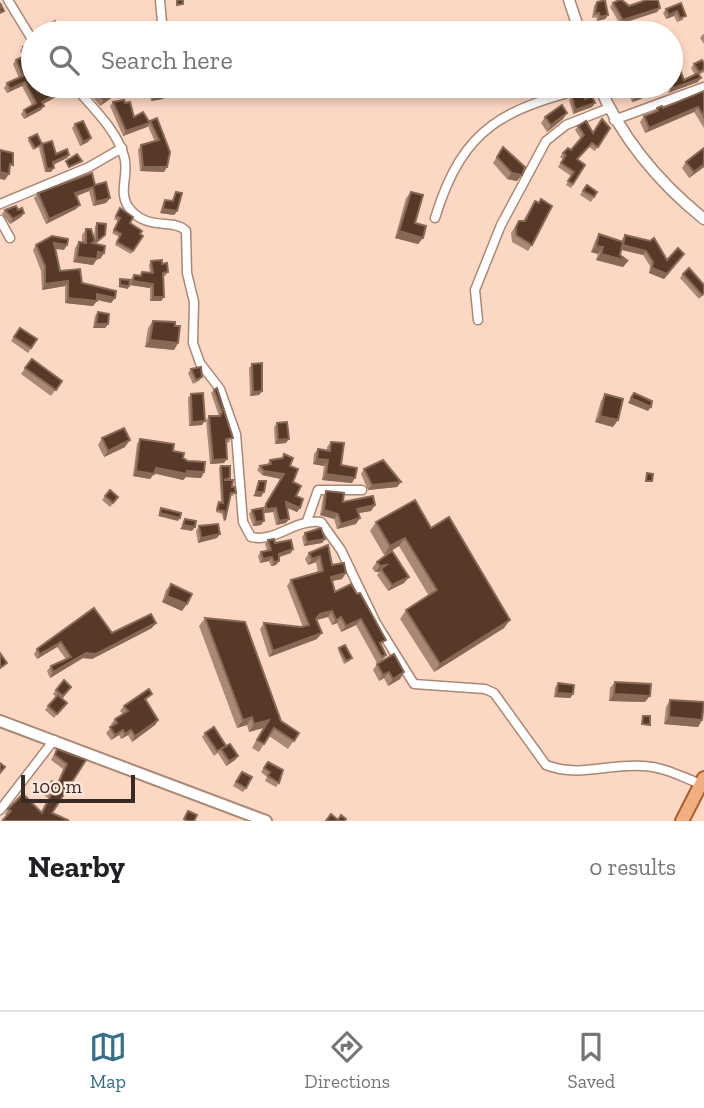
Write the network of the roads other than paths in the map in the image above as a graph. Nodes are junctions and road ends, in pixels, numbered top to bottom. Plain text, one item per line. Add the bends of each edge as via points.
1 (8, 0) edge
2 (160, 0) edge
3 (569, 0) edge
4 (21, 21) edge
5 (162, 21) edge
6 (576, 21) edge
7 (704, 87) edge
8 (683, 95) edge
9 (84, 98) edge
10 (553, 98) edge
11 (604, 98) edge
12 (674, 98) edge
13 (609, 108) junction
14 (614, 120) junction
15 (122, 148) junction
16 (0, 204) edge
17 (435, 218) dead end
18 (0, 219) edge
19 (704, 219) edge
20 (10, 238) dead end
21 (478, 320) dead end
22 (362, 490) dead end
23 (307, 520) junction
24 (0, 721) edge
25 (54, 740) junction
26 (702, 781) edge
27 (0, 810) edge
28 (266, 821) edge
29 (681, 821) edge

1 - 4 street
2 - 5 street
3 - 6 street
7 - 8 street
9 - 15 street
10 - 17 street via 496,120 455,168
11 - 13 street
12 - 14 street
13 - 14 street
13 - 21 street via 566,125 546,141 506,215 475,290
14 - 19 street via 639,156
15 - 16 street via 89,167
15 - 23 street via 127,205 146,221 187,231 193,343 200,363 220,389 236,434 245,530 251,537 265,539
18 - 20 street
22 - 23 street via 317,490
23 - 26 street via 326,527 414,684 494,693 541,760 555,768 580,773 643,765
24 - 25 main road
25 - 27 street
25 - 28 main road
26 - 29 main road

